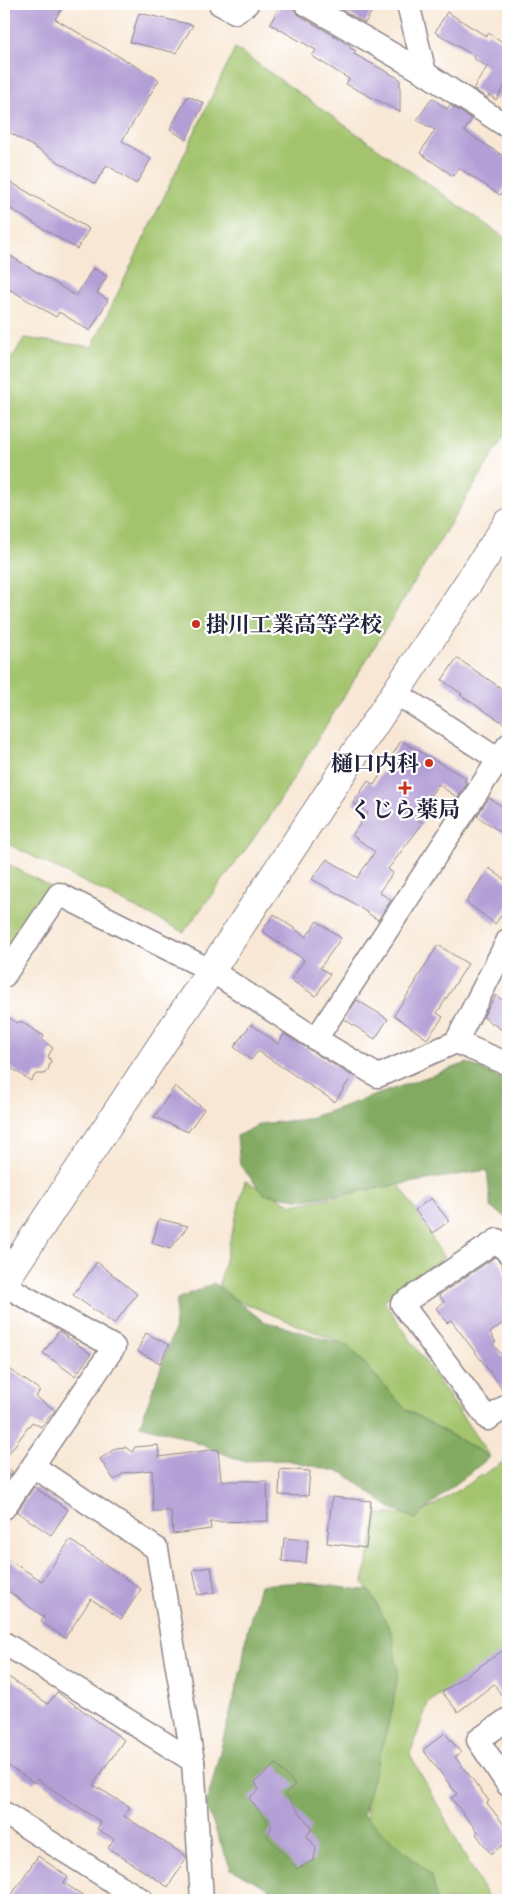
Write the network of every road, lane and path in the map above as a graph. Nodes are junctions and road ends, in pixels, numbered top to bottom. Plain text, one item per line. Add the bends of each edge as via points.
1 (220, 4) edge
2 (247, 4) edge
3 (306, 4) edge
4 (408, 4) edge
5 (425, 74) junction
6 (508, 127) edge
7 (508, 523) edge
8 (396, 693) junction
9 (505, 757) edge
10 (508, 940) edge
11 (212, 971) junction
12 (4, 976) edge
13 (316, 1039) junction
14 (456, 1042) junction
15 (508, 1064) edge
16 (508, 1254) edge
17 (4, 1284) edge
18 (508, 1405) edge
19 (33, 1466) junction
20 (4, 1508) edge
21 (4, 1643) edge
22 (508, 1719) edge
23 (193, 1761) junction
24 (508, 1785) edge
25 (4, 1814) edge
26 (142, 1900) edge
27 (202, 1900) edge

1 - 2 street via 235,12
3 - 5 street
4 - 5 street
5 - 6 street
7 - 8 street
8 - 9 street
8 - 11 street
9 - 13 street
10 - 14 street
11 - 12 street via 59,894
11 - 13 street
11 - 17 street
13 - 14 street via 378,1076
14 - 15 street
16 - 18 street via 497,1240 402,1304 488,1419
17 - 19 street via 114,1347
19 - 20 street
19 - 23 street via 157,1549
21 - 23 street
22 - 24 street via 478,1740
23 - 27 street
25 - 26 street

